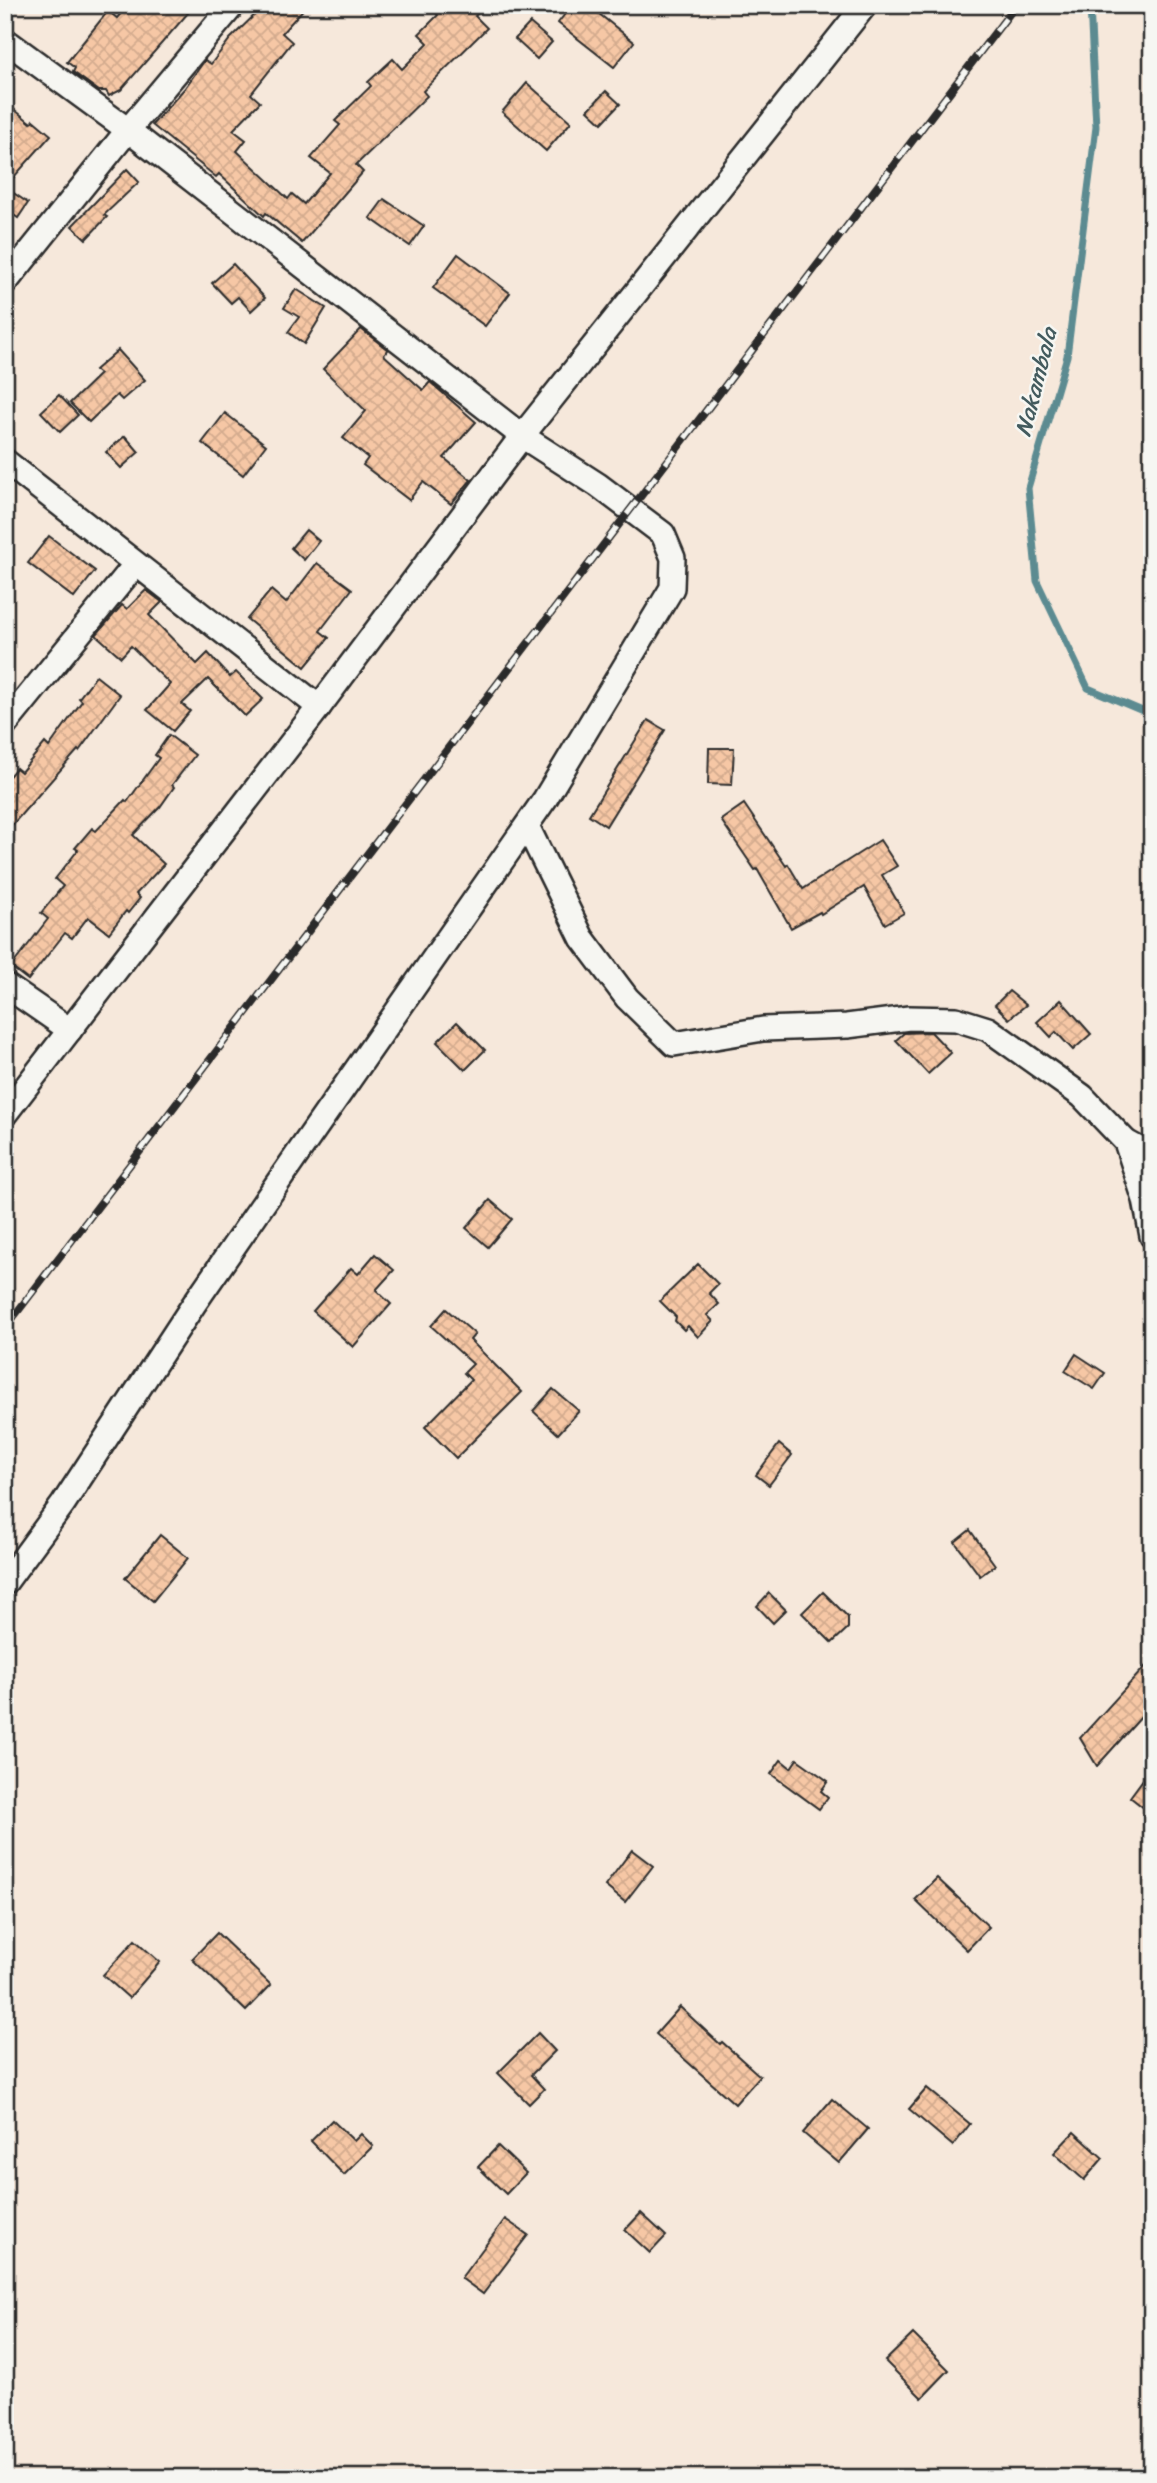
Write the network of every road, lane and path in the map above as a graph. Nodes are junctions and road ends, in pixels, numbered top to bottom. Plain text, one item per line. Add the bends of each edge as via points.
1 (233, 5) edge
2 (865, 5) edge
3 (5, 40) edge
4 (128, 130) junction
5 (5, 283) edge
6 (522, 436) junction
7 (5, 461) edge
8 (135, 565) junction
9 (319, 707) junction
10 (5, 725) edge
11 (527, 826) junction
12 (5, 985) edge
13 (70, 1030) junction
14 (5, 1114) edge
15 (1126, 1142) junction
16 (1152, 1156) edge
17 (1152, 1236) edge
18 (5, 1583) edge

1 - 4 street
2 - 6 street
3 - 4 street
4 - 5 street
4 - 6 street
6 - 9 street
6 - 11 street via 663,534 674,570 672,588
7 - 8 street
8 - 9 street
8 - 10 street
9 - 13 street
11 - 15 street via 582,938 627,998 674,1044 763,1029 956,1018 988,1029 1019,1049 1082,1096
11 - 18 street
12 - 13 street
13 - 14 street
15 - 16 street
15 - 17 street

